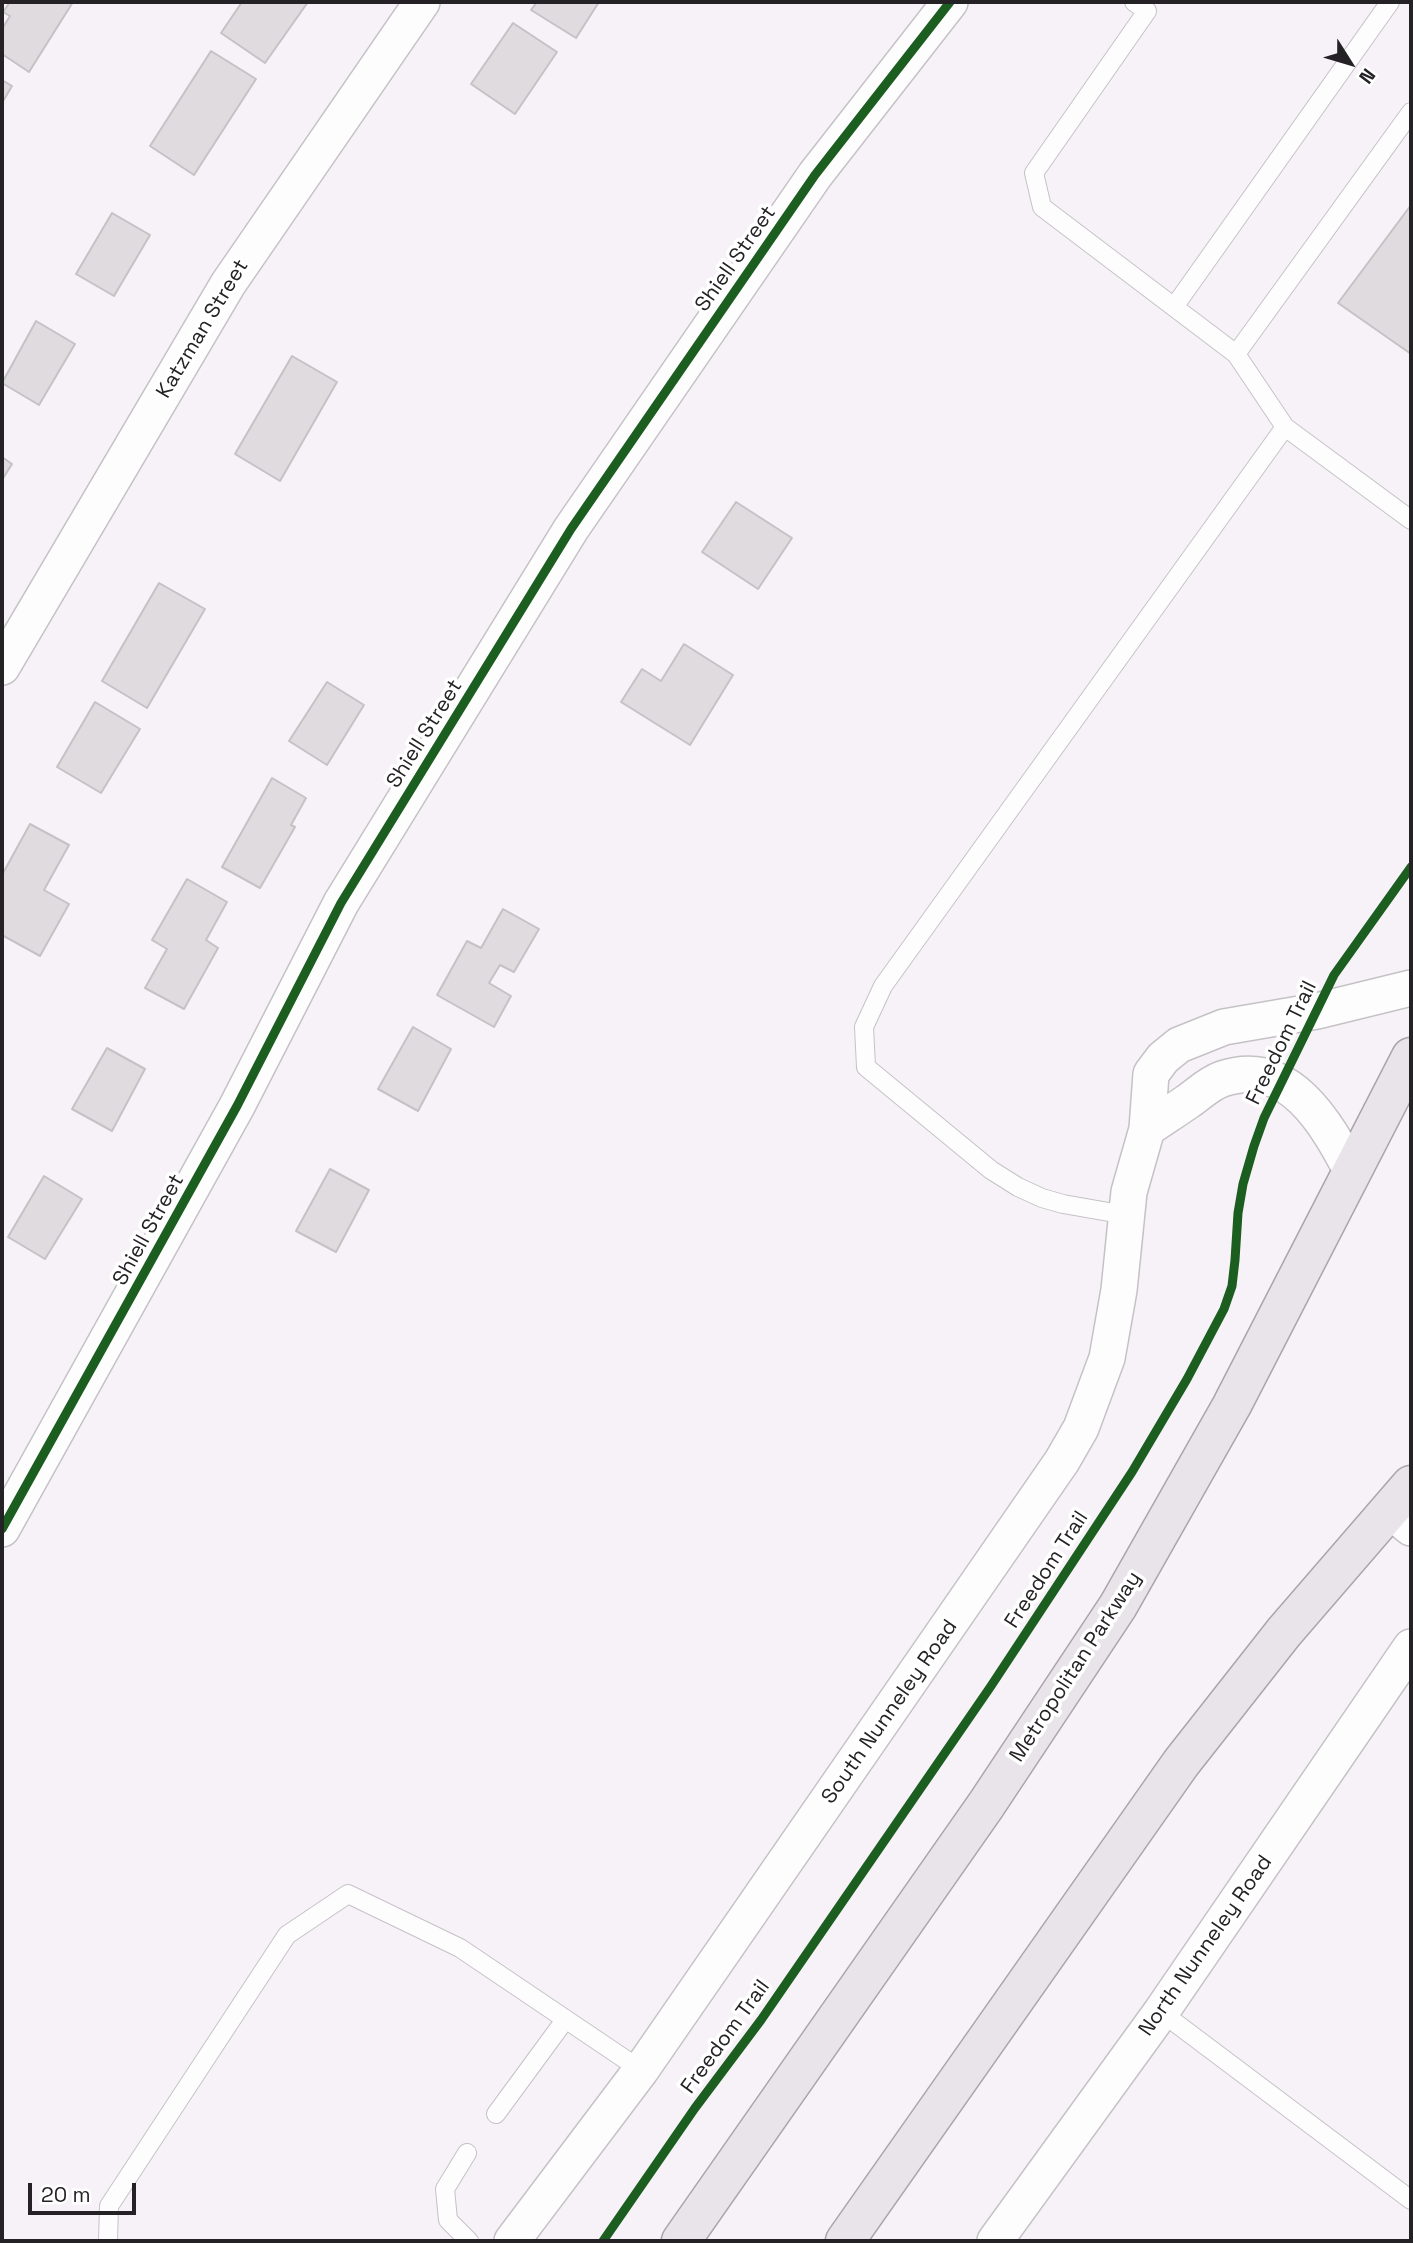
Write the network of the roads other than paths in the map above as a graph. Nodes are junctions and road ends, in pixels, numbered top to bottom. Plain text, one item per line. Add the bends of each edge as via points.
1 (422, 2) edge
2 (950, 2) edge
3 (1390, 2) edge
4 (1144, 5) edge
5 (1411, 112) edge
6 (1174, 307) junction
7 (1236, 354) junction
8 (1285, 427) junction
9 (1411, 520) edge
10 (2, 667) edge
11 (1411, 988) edge
12 (1411, 1057) edge
13 (1147, 1129) junction
14 (1352, 1172) junction
15 (1126, 1215) junction
16 (1404, 1508) edge
17 (2, 1529) edge
18 (1411, 1647) edge
19 (1161, 2012) junction
20 (565, 2020) junction
21 (641, 2070) junction
22 (496, 2114) dead end
23 (467, 2153) dead end
24 (1411, 2200) edge
25 (108, 2241) edge
26 (469, 2241) edge
27 (512, 2241) edge
28 (681, 2241) edge
29 (845, 2241) edge
30 (995, 2241) edge

1 - 10 street, Katzman Street via 228,284
2 - 17 street, Shiell Street via 815,175 564,541 341,903 237,1106
3 - 6 lane
4 - 6 lane via 1034,173 1042,207
5 - 7 lane
6 - 7 lane
7 - 8 lane
8 - 9 lane
8 - 15 lane via 883,986 864,1027 866,1067 991,1170 1042,1198
11 - 13 street, South Nunneley Road via 1224,1027 1179,1045 1151,1074
12 - 14 main road, Metropolitan Parkway
13 - 14 street via 1222,1079 1266,1077 1293,1089 1305,1101
13 - 15 street, South Nunneley Road
14 - 28 main road, Metropolitan Parkway via 1232,1405 1118,1606 993,1795
15 - 21 street, South Nunneley Road via 1107,1358 1081,1428
16 - 29 main road via 1284,1632 1181,1763
18 - 19 street, North Nunneley Road
19 - 24 lane
19 - 30 street, North Nunneley Road
20 - 21 lane
20 - 22 lane
20 - 25 lane via 460,1948 348,1894 287,1935 108,2206
21 - 27 street, South Nunneley Road
23 - 26 lane via 445,2189 448,2220

